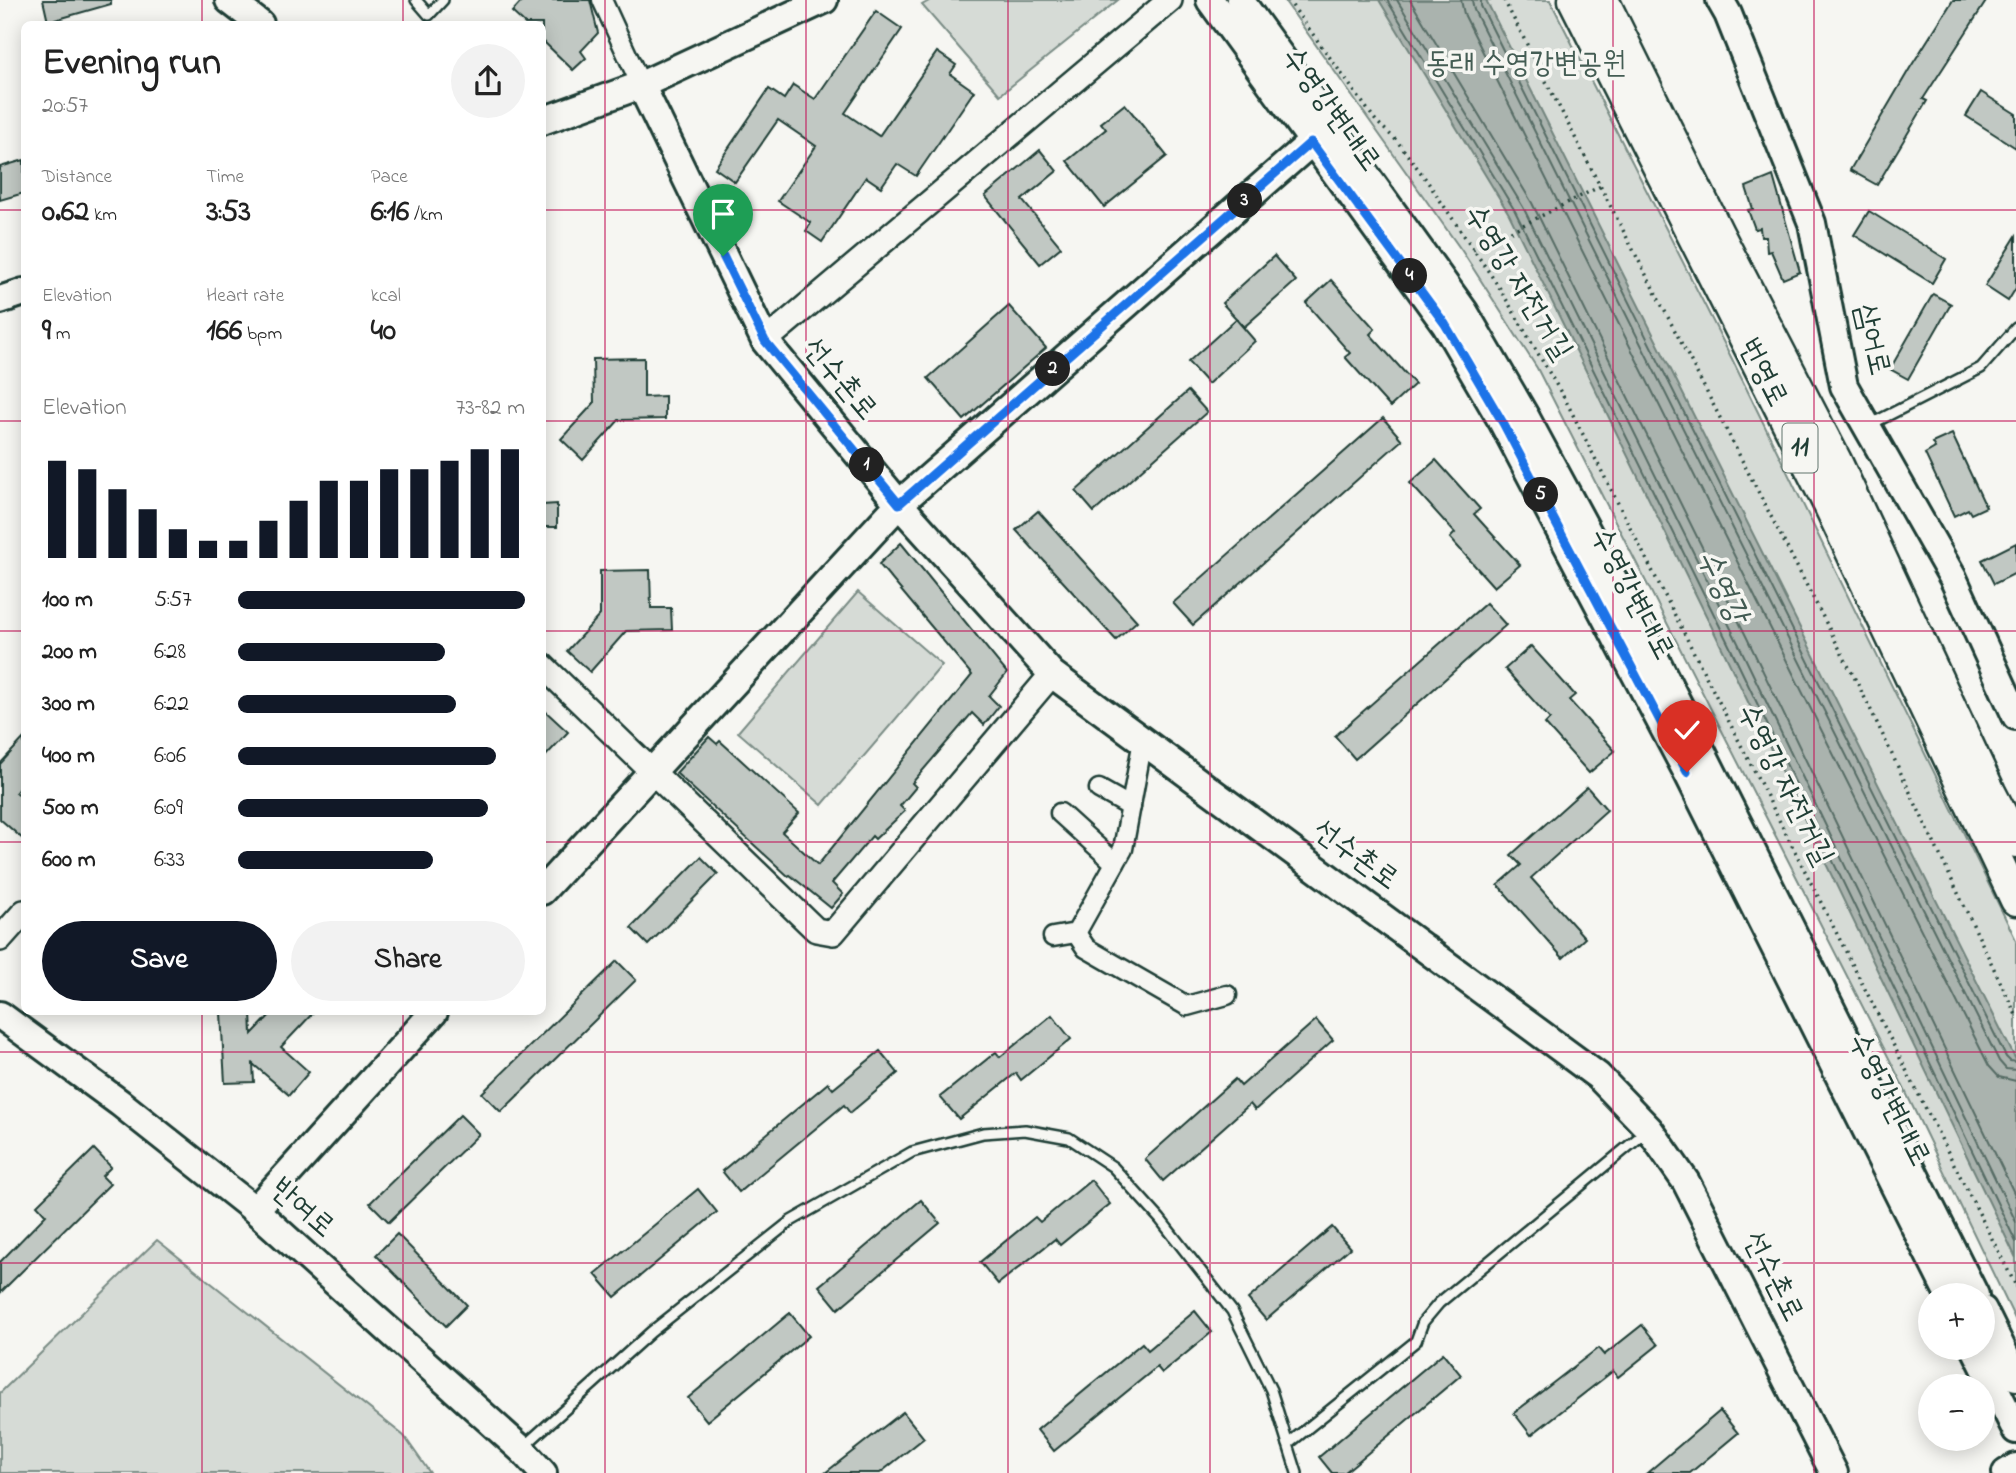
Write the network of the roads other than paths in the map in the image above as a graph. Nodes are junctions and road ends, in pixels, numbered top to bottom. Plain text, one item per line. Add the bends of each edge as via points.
1 (229, 0) edge
2 (416, 0) edge
3 (443, 0) edge
4 (602, 0) edge
5 (824, 0) edge
6 (1170, 0) edge
7 (1210, 0) edge
8 (1240, 0) edge
9 (1574, 0) edge
10 (1603, 0) edge
11 (1720, 0) edge
12 (256, 21) edge
13 (641, 85) junction
14 (546, 120) edge
15 (1321, 134) junction
16 (21, 293) edge
17 (0, 300) edge
18 (2016, 328) edge
19 (765, 341) junction
20 (1867, 426) junction
21 (899, 504) junction
22 (546, 669) edge
23 (1052, 674) junction
24 (2016, 716) edge
25 (1143, 740) junction
26 (651, 770) junction
27 (1099, 789) dead end
28 (1131, 807) junction
29 (1060, 813) dead end
30 (2016, 842) edge
31 (1115, 863) junction
32 (546, 887) edge
33 (2016, 900) edge
34 (21, 915) edge
35 (1076, 933) junction
36 (1053, 937) dead end
37 (0, 939) edge
38 (1227, 995) dead end
39 (0, 1015) edge
40 (431, 1015) edge
41 (1649, 1129) junction
42 (255, 1210) junction
43 (1943, 1283) edge
44 (1969, 1283) edge
45 (1995, 1334) edge
46 (1981, 1360) edge
47 (2016, 1377) edge
48 (2016, 1430) edge
49 (1288, 1444) junction
50 (521, 1449) junction
51 (2016, 1467) edge
52 (543, 1473) edge
53 (1297, 1473) edge
54 (1834, 1473) edge
55 (2006, 1473) edge

1 - 12 main road
2 - 3 lane via 429,15
4 - 13 street
5 - 13 main road
6 - 19 street, 선수촌로
7 - 15 main road, 수영강변대로
8 - 15 main road, 수영강변대로
9 - 33 highway, 번영로 / 11 via 1830,507
10 - 30 highway, 번영로 / 11 via 1836,461
11 - 20 main road, 삼어로 via 1812,223 1844,386
13 - 14 main road
13 - 19 main road, 선수촌로
15 - 21 main road
15 - 43 main road, 수영강변대로 via 1445,324 1503,423 1687,772
15 - 44 main road, 수영강변대로 via 1464,311 1525,416 1647,642
16 - 17 main road
18 - 20 lane via 1981,368
19 - 21 main road, 선수촌로
20 - 24 main road, 삼어로 via 1953,578
21 - 23 main road, 선수촌로
21 - 26 main road
22 - 26 street
23 - 25 main road, 선수촌로
23 - 26 street via 833,933 816,930
25 - 28 street
25 - 41 main road, 선수촌로 via 1598,1076
26 - 32 main road
27 - 28 street
28 - 31 street via 1123,849
29 - 31 street
31 - 35 street
34 - 37 street
35 - 36 street
35 - 38 street via 1086,948 1188,1006
39 - 42 main road, 반여로
40 - 42 main road
41 - 49 lane via 1439,1303 1423,1322 1416,1341
41 - 54 main road, 선수촌로 via 1686,1182
42 - 50 main road, 반여로
45 - 47 main road
46 - 48 main road
49 - 50 lane via 1271,1390 1231,1311 1160,1219 1113,1167 1069,1138 1025,1130 983,1133 912,1152 791,1221 651,1332
49 - 53 lane
50 - 52 main road, 반여로
51 - 55 main road

